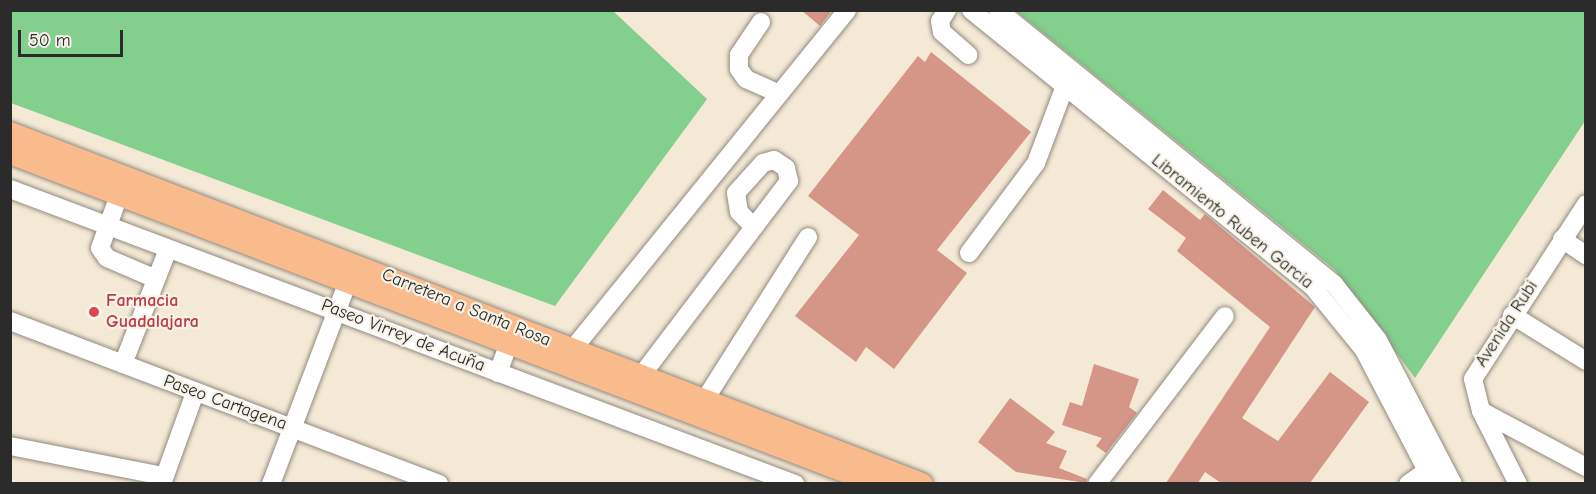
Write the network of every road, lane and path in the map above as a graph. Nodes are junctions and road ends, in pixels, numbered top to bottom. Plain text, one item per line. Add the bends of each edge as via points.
1 (847, 10) edge
2 (947, 10) edge
3 (971, 10) edge
4 (998, 10) edge
5 (761, 22) dead end
6 (968, 55) dead end
7 (1065, 86) junction
8 (779, 94) junction
9 (10, 133) edge
10 (10, 153) edge
11 (10, 189) edge
12 (119, 195) junction
13 (1586, 204) edge
14 (107, 226) junction
15 (754, 227) dead end
16 (808, 237) dead end
17 (1562, 239) junction
18 (168, 249) junction
19 (969, 253) dead end
20 (1586, 255) edge
21 (352, 273) junction
22 (156, 279) junction
23 (338, 311) junction
24 (1512, 315) junction
25 (1225, 316) dead end
26 (10, 321) edge
27 (509, 343) junction
28 (572, 350) junction
29 (1586, 361) edge
30 (123, 364) junction
31 (498, 373) junction
32 (641, 376) junction
33 (195, 393) junction
34 (704, 401) junction
35 (670, 404) junction
36 (1481, 411) junction
37 (292, 427) junction
38 (659, 432) junction
39 (10, 446) edge
40 (1586, 467) edge
41 (840, 469) edge
42 (1431, 477) edge
43 (872, 478) edge
44 (163, 479) edge
45 (271, 483) edge
46 (439, 483) edge
47 (795, 483) edge
48 (922, 483) edge
49 (1097, 483) edge
50 (1408, 483) edge
51 (1453, 483) edge
52 (1518, 483) edge

1 - 8 street
2 - 6 street via 940,21 942,32
3 - 7 street, Libramiento Ruben Garcia
4 - 51 street, Libramiento Ruben Garcia via 1334,284 1378,340
5 - 8 street via 739,55 739,69 746,79
7 - 19 street via 1036,163
7 - 42 street, Libramiento Ruben Garcia via 1325,299 1364,350
8 - 28 street
9 - 21 main road, Carretera a Santa Rosa
10 - 12 main road, Carretera a Santa Rosa
11 - 14 street, Paseo Virrey de Acuña
12 - 14 street
12 - 21 main road, Carretera a Santa Rosa
13 - 17 street, Avenida Rubi
14 - 18 street, Paseo Virrey de Acuña
14 - 22 street via 100,248 107,258
15 - 32 street
16 - 34 street
17 - 20 street
17 - 24 street, Avenida Rubi
18 - 22 street
18 - 23 street, Paseo Virrey de Acuña
21 - 23 street
21 - 27 main road, Carretera a Santa Rosa
21 - 28 main road, Carretera a Santa Rosa
22 - 30 street
23 - 31 street, Paseo Virrey de Acuña
23 - 37 street
24 - 29 street
24 - 36 street, Avenida Rubi via 1473,379
25 - 49 street
26 - 30 street, Paseo Cartagena
27 - 31 street
27 - 35 main road, Carretera a Santa Rosa
28 - 32 main road, Carretera a Santa Rosa
30 - 33 street, Paseo Cartagena
31 - 38 street, Paseo Virrey de Acuña
32 - 34 main road, Carretera a Santa Rosa
33 - 37 street, Paseo Cartagena
33 - 44 street
34 - 41 main road, Carretera a Santa Rosa
35 - 38 street
35 - 41 main road, Carretera a Santa Rosa
36 - 40 street
36 - 52 street, Avenida Rubi
37 - 45 street
37 - 46 street, Paseo Cartagena
38 - 47 street, Paseo Virrey de Acuña
39 - 44 street
41 - 43 main road, Carretera a Santa Rosa
42 - 50 street
43 - 48 main road, Carretera a Santa Rosa

